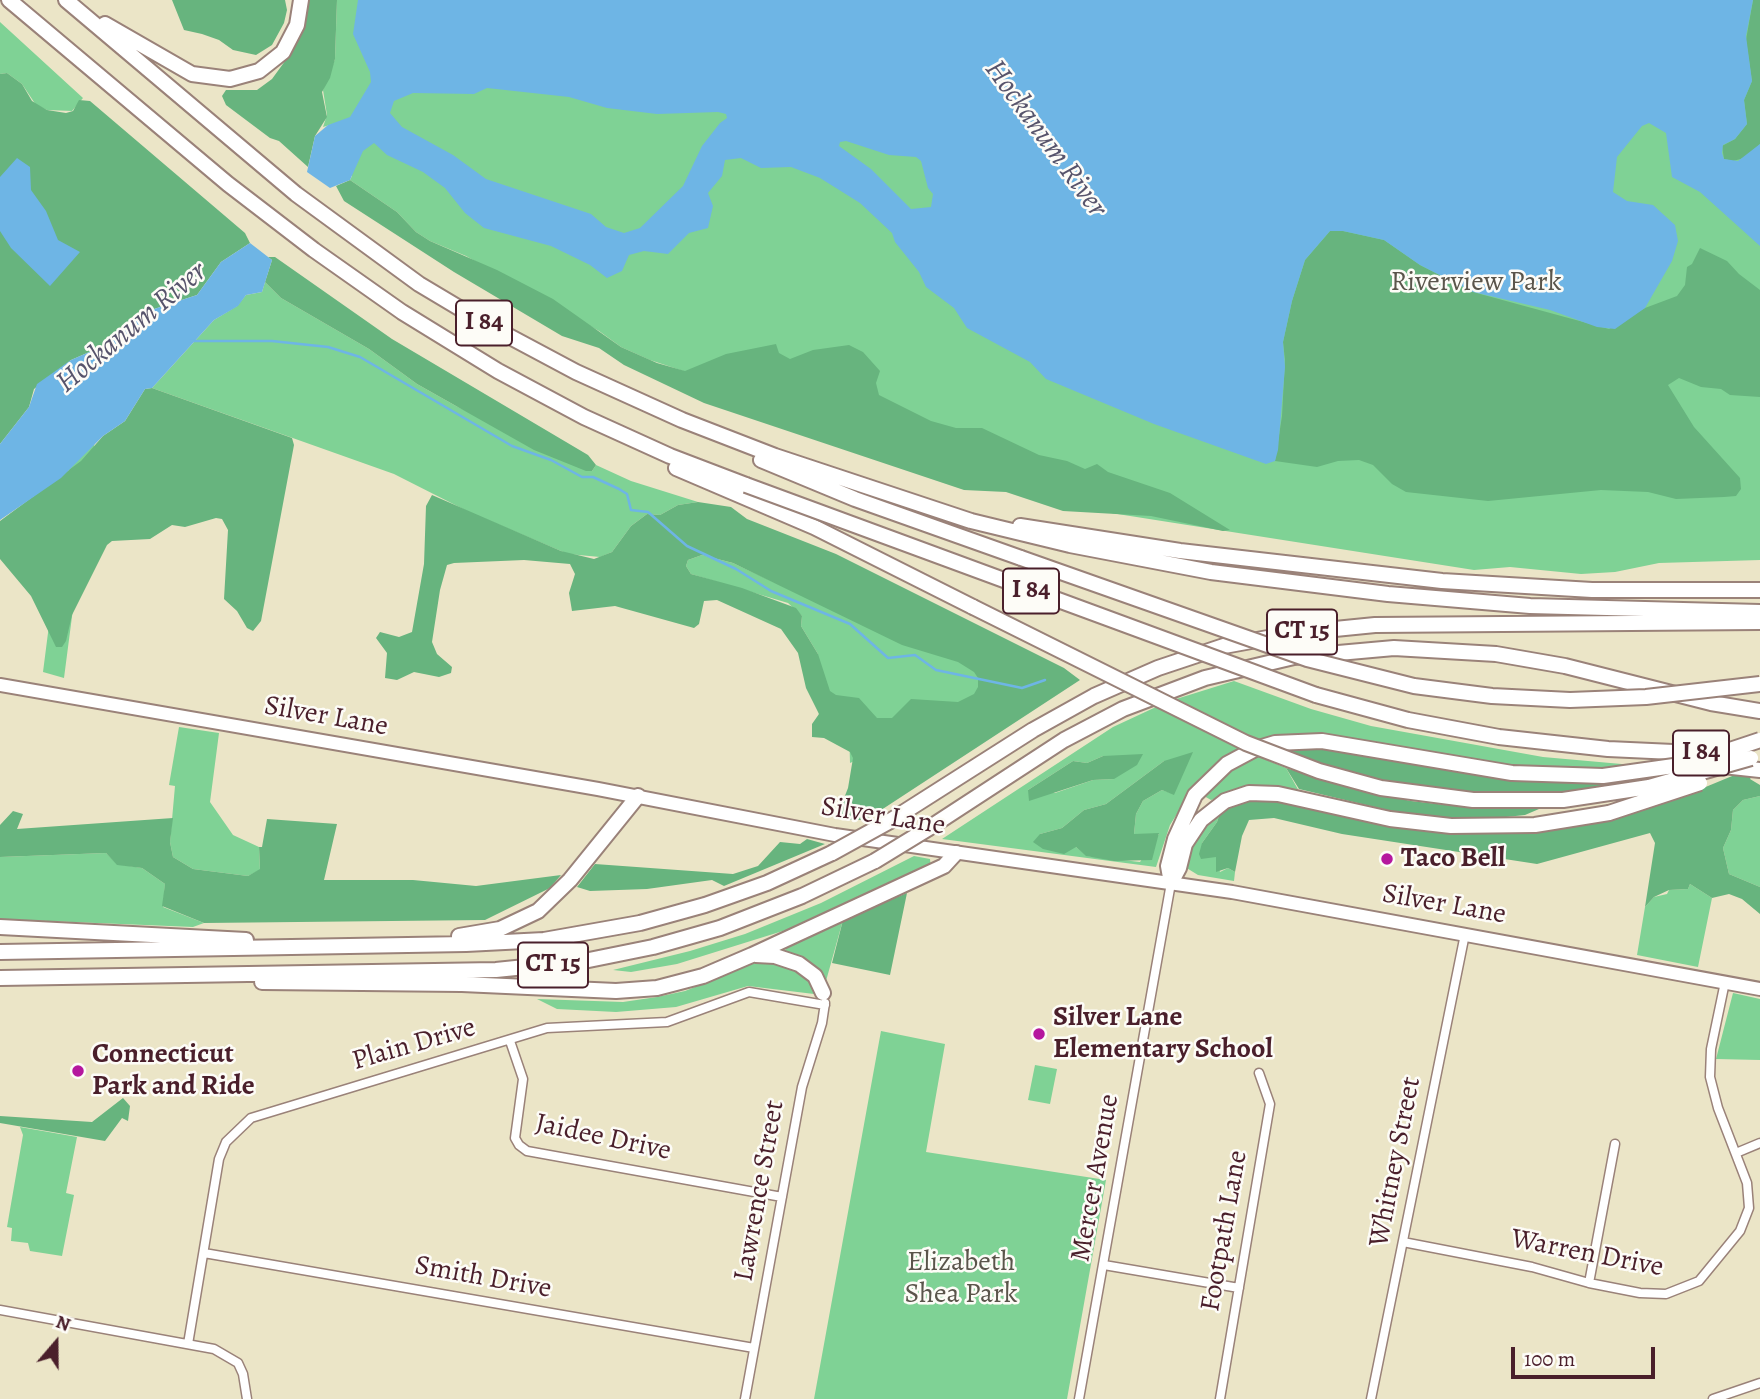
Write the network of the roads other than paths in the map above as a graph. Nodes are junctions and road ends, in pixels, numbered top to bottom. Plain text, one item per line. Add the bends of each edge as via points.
1 (9, 0) edge
2 (300, 0) edge
3 (68, 2) edge
4 (668, 414) junction
5 (744, 490) junction
6 (971, 521) junction
7 (1760, 590) edge
8 (1760, 612) edge
9 (1760, 622) edge
10 (1760, 684) edge
11 (0, 685) edge
12 (1760, 711) edge
13 (1760, 740) edge
14 (1758, 758) edge
15 (638, 796) junction
16 (956, 853) junction
17 (1171, 883) junction
18 (0, 927) edge
19 (1465, 934) junction
20 (363, 946) junction
21 (313, 947) junction
22 (0, 952) edge
23 (752, 955) junction
24 (212, 975) junction
25 (0, 978) edge
26 (1725, 982) junction
27 (1760, 989) edge
28 (824, 999) junction
29 (510, 1041) junction
30 (1259, 1073) dead end
31 (1760, 1143) edge
32 (1615, 1144) dead end
33 (1736, 1153) junction
34 (782, 1197) junction
35 (1404, 1242) junction
36 (204, 1253) junction
37 (1104, 1265) junction
38 (1589, 1283) junction
39 (1239, 1288) junction
40 (0, 1310) edge
41 (188, 1344) junction
42 (754, 1348) junction
43 (1760, 1383) edge
44 (247, 1399) edge
45 (745, 1399) edge
46 (1079, 1399) edge
47 (1220, 1399) edge
48 (1371, 1399) edge
49 (1713, 1399) edge

1 - 5 highway, I 84 via 228,184 345,272 486,364 611,430
2 - 3 highway via 295,32 278,57 252,74 223,80 184,70
3 - 4 highway, I 84 via 278,180 393,266 527,347
4 - 6 highway, I 84 via 810,468
4 - 10 highway, bridge via 828,489 1307,659 1426,688 1505,698 1646,697
5 - 14 highway, I 84, bridge via 1316,695 1466,731 1643,751 1698,763
5 - 14 highway, bridge via 1232,736 1347,780 1447,798 1545,801 1649,788
6 - 7 highway via 1442,581 1583,590
6 - 8 highway, I 84 via 1124,557 1300,585 1530,606
9 - 20 highway, CT 15, bridge via 1375,625 1224,646 1158,668 1073,706 832,853 705,905 608,930 510,943
11 - 15 main road, Silver Lane
12 - 24 highway, CT 15, bridge via 1496,654 1394,648 1294,657 1187,684 1115,713 1064,740 875,860 737,922 662,945 593,959 496,970
13 - 17 highway, bridge via 1688,764 1603,776 1512,773 1322,741 1275,743 1227,764 1197,793 1175,839 1168,866
14 - 17 highway, bridge via 1682,790 1609,813 1535,825 1451,826 1278,794 1249,793 1225,801 1200,820 1185,844
15 - 16 main road, Silver Lane via 835,835
15 - 20 highway via 560,891 527,918 475,934
16 - 17 main road, Silver Lane
16 - 23 highway via 944,866
17 - 19 main road, Silver Lane
17 - 37 street, Mercer Avenue
18 - 21 highway via 178,934
19 - 26 main road, Silver Lane
19 - 35 street, Whitney Street
20 - 21 highway, CT 15
21 - 22 highway, CT 15
23 - 24 highway via 689,981 631,991 462,984 283,984
23 - 28 highway via 799,964 815,976
24 - 25 highway, CT 15
26 - 27 main road, Silver Lane
26 - 33 street, Warren Drive via 1710,1077
28 - 29 street, Plain Drive via 749,992 667,1022 547,1028
28 - 34 street, Lawrence Street
29 - 34 street, Jaidee Drive via 523,1079 515,1138 527,1151
29 - 36 street, Plain Drive via 251,1118 226,1142 219,1159
30 - 39 street, Footpath Lane via 1270,1104
31 - 33 street
32 - 38 street
33 - 38 street, Warren Drive via 1749,1197 1746,1219 1733,1242 1699,1280 1666,1294
34 - 42 street, Lawrence Street
35 - 38 street, Warren Drive
35 - 48 street, Whitney Street
36 - 41 street, Plain Drive
36 - 42 street, Smith Drive
37 - 39 street
37 - 46 street, Mercer Avenue
39 - 47 street, Footpath Lane
40 - 41 street
41 - 44 street via 214,1349 238,1363
42 - 45 street, Lawrence Street
43 - 49 street

